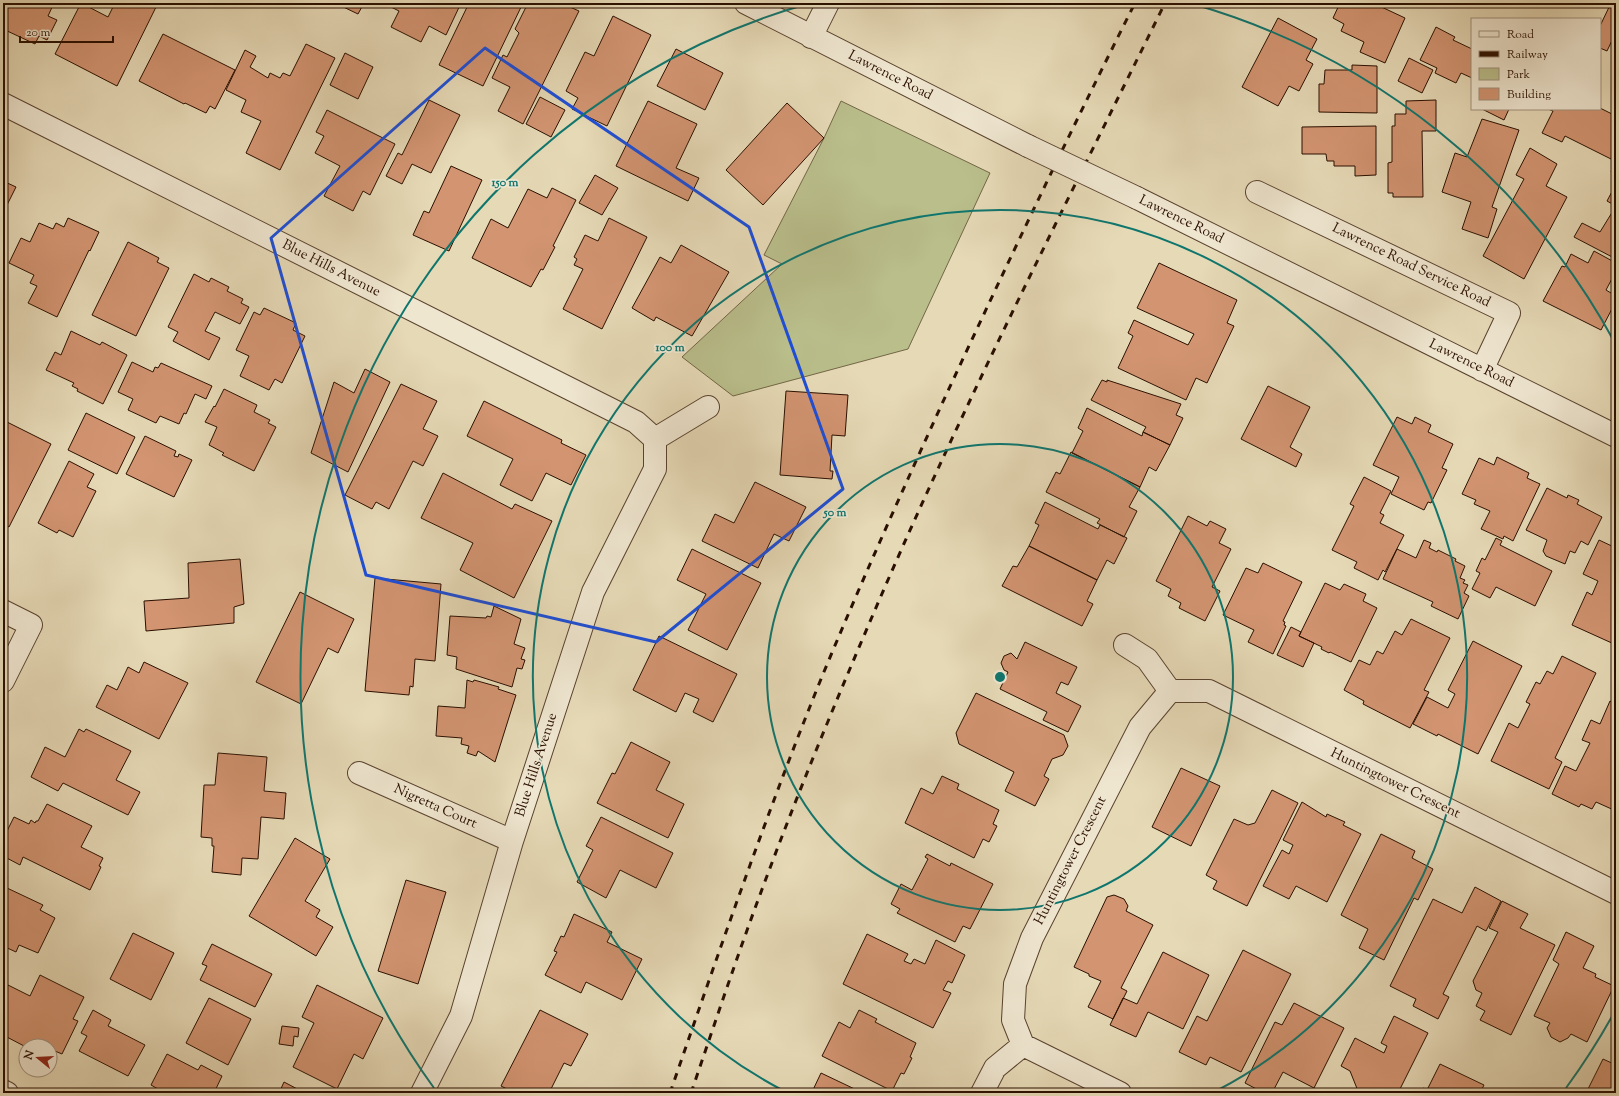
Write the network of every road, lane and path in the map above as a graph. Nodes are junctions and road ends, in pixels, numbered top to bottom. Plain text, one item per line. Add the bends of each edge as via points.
1 (746, 3) edge
2 (828, 3) edge
3 (811, 37) junction
4 (3, 104) edge
5 (1257, 192) dead end
6 (1482, 370) junction
7 (708, 407) dead end
8 (1616, 436) edge
9 (655, 439) junction
10 (3, 611) edge
11 (1125, 645) dead end
12 (3, 681) edge
13 (1170, 691) junction
14 (359, 773) dead end
15 (512, 841) junction
16 (1616, 894) edge
17 (1023, 1045) junction
18 (3, 1091) edge
19 (7, 1093) edge
20 (422, 1093) edge
21 (982, 1093) edge
22 (1120, 1093) edge

1 - 3 street, Lawrence Road
2 - 3 street
3 - 6 street, Lawrence Road, bridge
4 - 9 street, Blue Hills Avenue via 636,422
5 - 6 street, Lawrence Road Service Road via 1509,313
6 - 8 street, Lawrence Road
7 - 9 street
9 - 15 street, Blue Hills Avenue via 655,469 593,592
10 - 12 street via 31,625
11 - 13 street via 1147,659
13 - 16 street, Huntingtower Crescent via 1208,691
13 - 17 street, Huntingtower Crescent via 1140,727 1032,938 1015,984 1014,1020
14 - 15 street, Nigretta Court
15 - 20 street, Blue Hills Avenue via 461,1016
17 - 21 street via 995,1068
17 - 22 street
18 - 19 street

